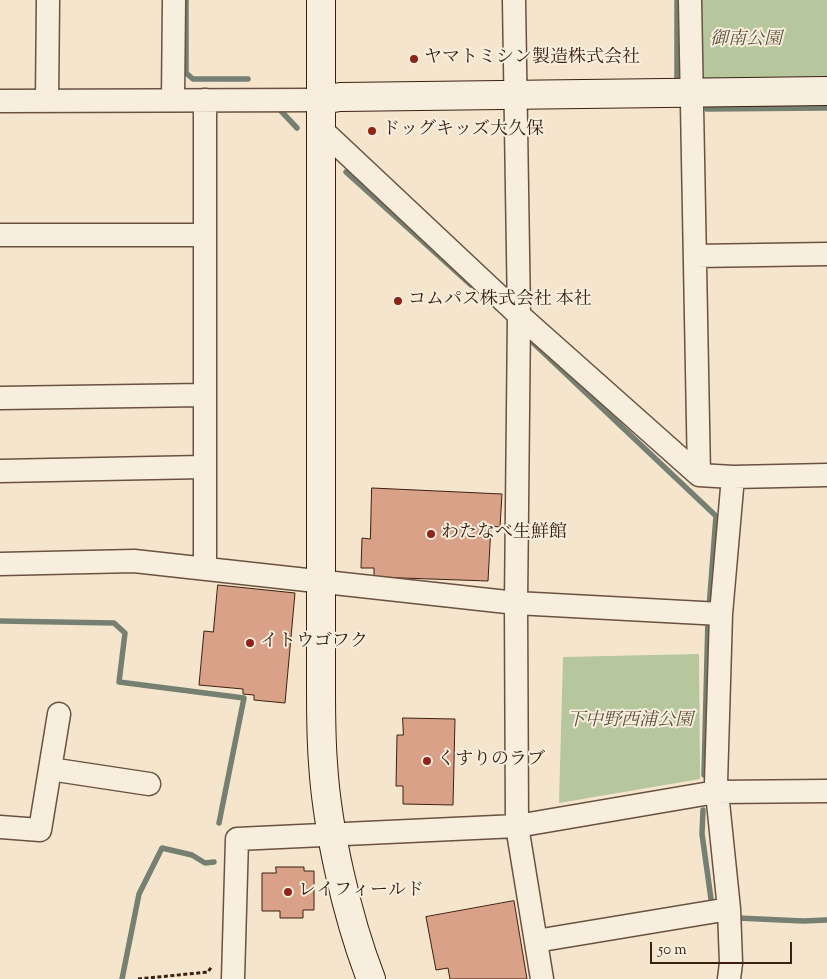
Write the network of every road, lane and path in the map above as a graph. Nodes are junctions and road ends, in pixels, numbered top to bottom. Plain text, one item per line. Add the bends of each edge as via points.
1 (48, 0) edge
2 (174, 0) edge
3 (321, 0) edge
4 (514, 0) edge
5 (690, 0) edge
6 (827, 91) edge
7 (691, 92) junction
8 (516, 94) junction
9 (173, 99) junction
10 (47, 100) junction
11 (205, 100) junction
12 (322, 100) junction
13 (0, 101) edge
14 (322, 130) junction
15 (0, 235) edge
16 (204, 235) junction
17 (827, 254) edge
18 (694, 256) junction
19 (519, 326) junction
20 (204, 395) junction
21 (0, 398) edge
22 (203, 467) junction
23 (0, 471) edge
24 (827, 474) edge
25 (699, 475) junction
26 (733, 477) junction
27 (0, 564) edge
28 (205, 568) junction
29 (321, 580) junction
30 (516, 603) junction
31 (713, 613) junction
32 (60, 714) dead end
33 (50, 769) junction
34 (149, 784) dead end
35 (827, 791) edge
36 (716, 792) junction
37 (517, 826) junction
38 (0, 827) edge
39 (332, 836) junction
40 (729, 909) junction
41 (536, 941) junction
42 (229, 978) edge
43 (371, 979) edge
44 (542, 979) edge
45 (729, 979) edge

1 - 10 street
2 - 9 street
3 - 12 street
4 - 8 street
5 - 7 street
6 - 7 street
7 - 8 street
7 - 18 street
8 - 12 street
8 - 19 street
9 - 10 street
9 - 11 street
10 - 13 street
11 - 12 street
11 - 16 street
12 - 14 street
14 - 19 street
14 - 29 street
15 - 16 street
16 - 20 street
17 - 18 street
18 - 25 street
19 - 25 street
19 - 30 street
20 - 21 street
20 - 22 street
22 - 23 street
22 - 28 street
24 - 26 street
25 - 26 street
26 - 31 street
27 - 28 street via 134,561
28 - 29 street
29 - 30 street
29 - 39 street via 323,764
30 - 31 street
30 - 37 street
31 - 36 street
32 - 33 street
33 - 34 street
33 - 38 street via 40,830
35 - 36 street
36 - 37 street
36 - 40 street
37 - 39 street
37 - 41 street
39 - 42 street via 237,839
39 - 43 street via 360,950
40 - 41 street
40 - 45 street
41 - 44 street

